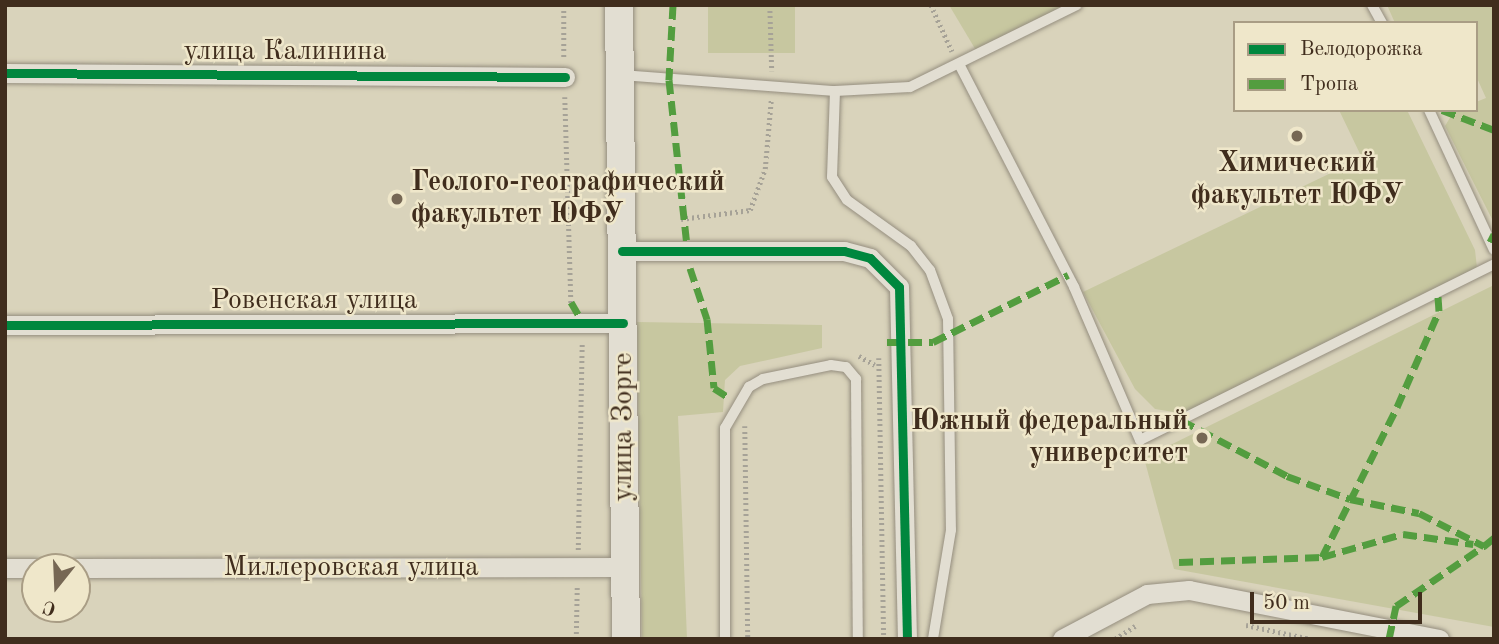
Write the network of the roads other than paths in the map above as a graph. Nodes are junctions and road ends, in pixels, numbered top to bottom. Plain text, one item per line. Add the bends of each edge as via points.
1 (619, 5) edge
2 (1077, 5) edge
3 (1372, 5) edge
4 (1381, 21) edge
5 (959, 64) junction
6 (5, 73) edge
7 (620, 75) junction
8 (565, 78) road end
9 (835, 91) junction
10 (1430, 112) edge
11 (622, 250) junction
12 (1494, 250) edge
13 (1494, 264) edge
14 (623, 323) junction
15 (5, 325) edge
16 (625, 567) junction
17 (91, 568) edge
18 (626, 639) edge
19 (725, 639) edge
20 (858, 639) edge
21 (907, 639) edge
22 (933, 639) edge
23 (1062, 639) edge
24 (1439, 639) edge

1 - 7 main road, улица Зорге
2 - 5 lane
3 - 4 lane
5 - 9 lane via 911,87
5 - 13 lane via 1074,287 1140,440
6 - 8 street, улица Калинина
7 - 9 lane
7 - 11 main road, улица Зорге
9 - 22 lane via 832,177 847,200 911,246 930,270 948,319 951,530
10 - 12 lane
11 - 14 main road, улица Зорге
11 - 21 street via 844,251 870,258 899,287
14 - 15 street, Ровенская улица
14 - 16 main road, улица Зорге
16 - 17 street, Миллеровская улица
16 - 18 main road, улица Зорге
19 - 20 lane via 725,428 749,387 799,367 846,367 856,379
23 - 24 street via 1147,594 1189,590

